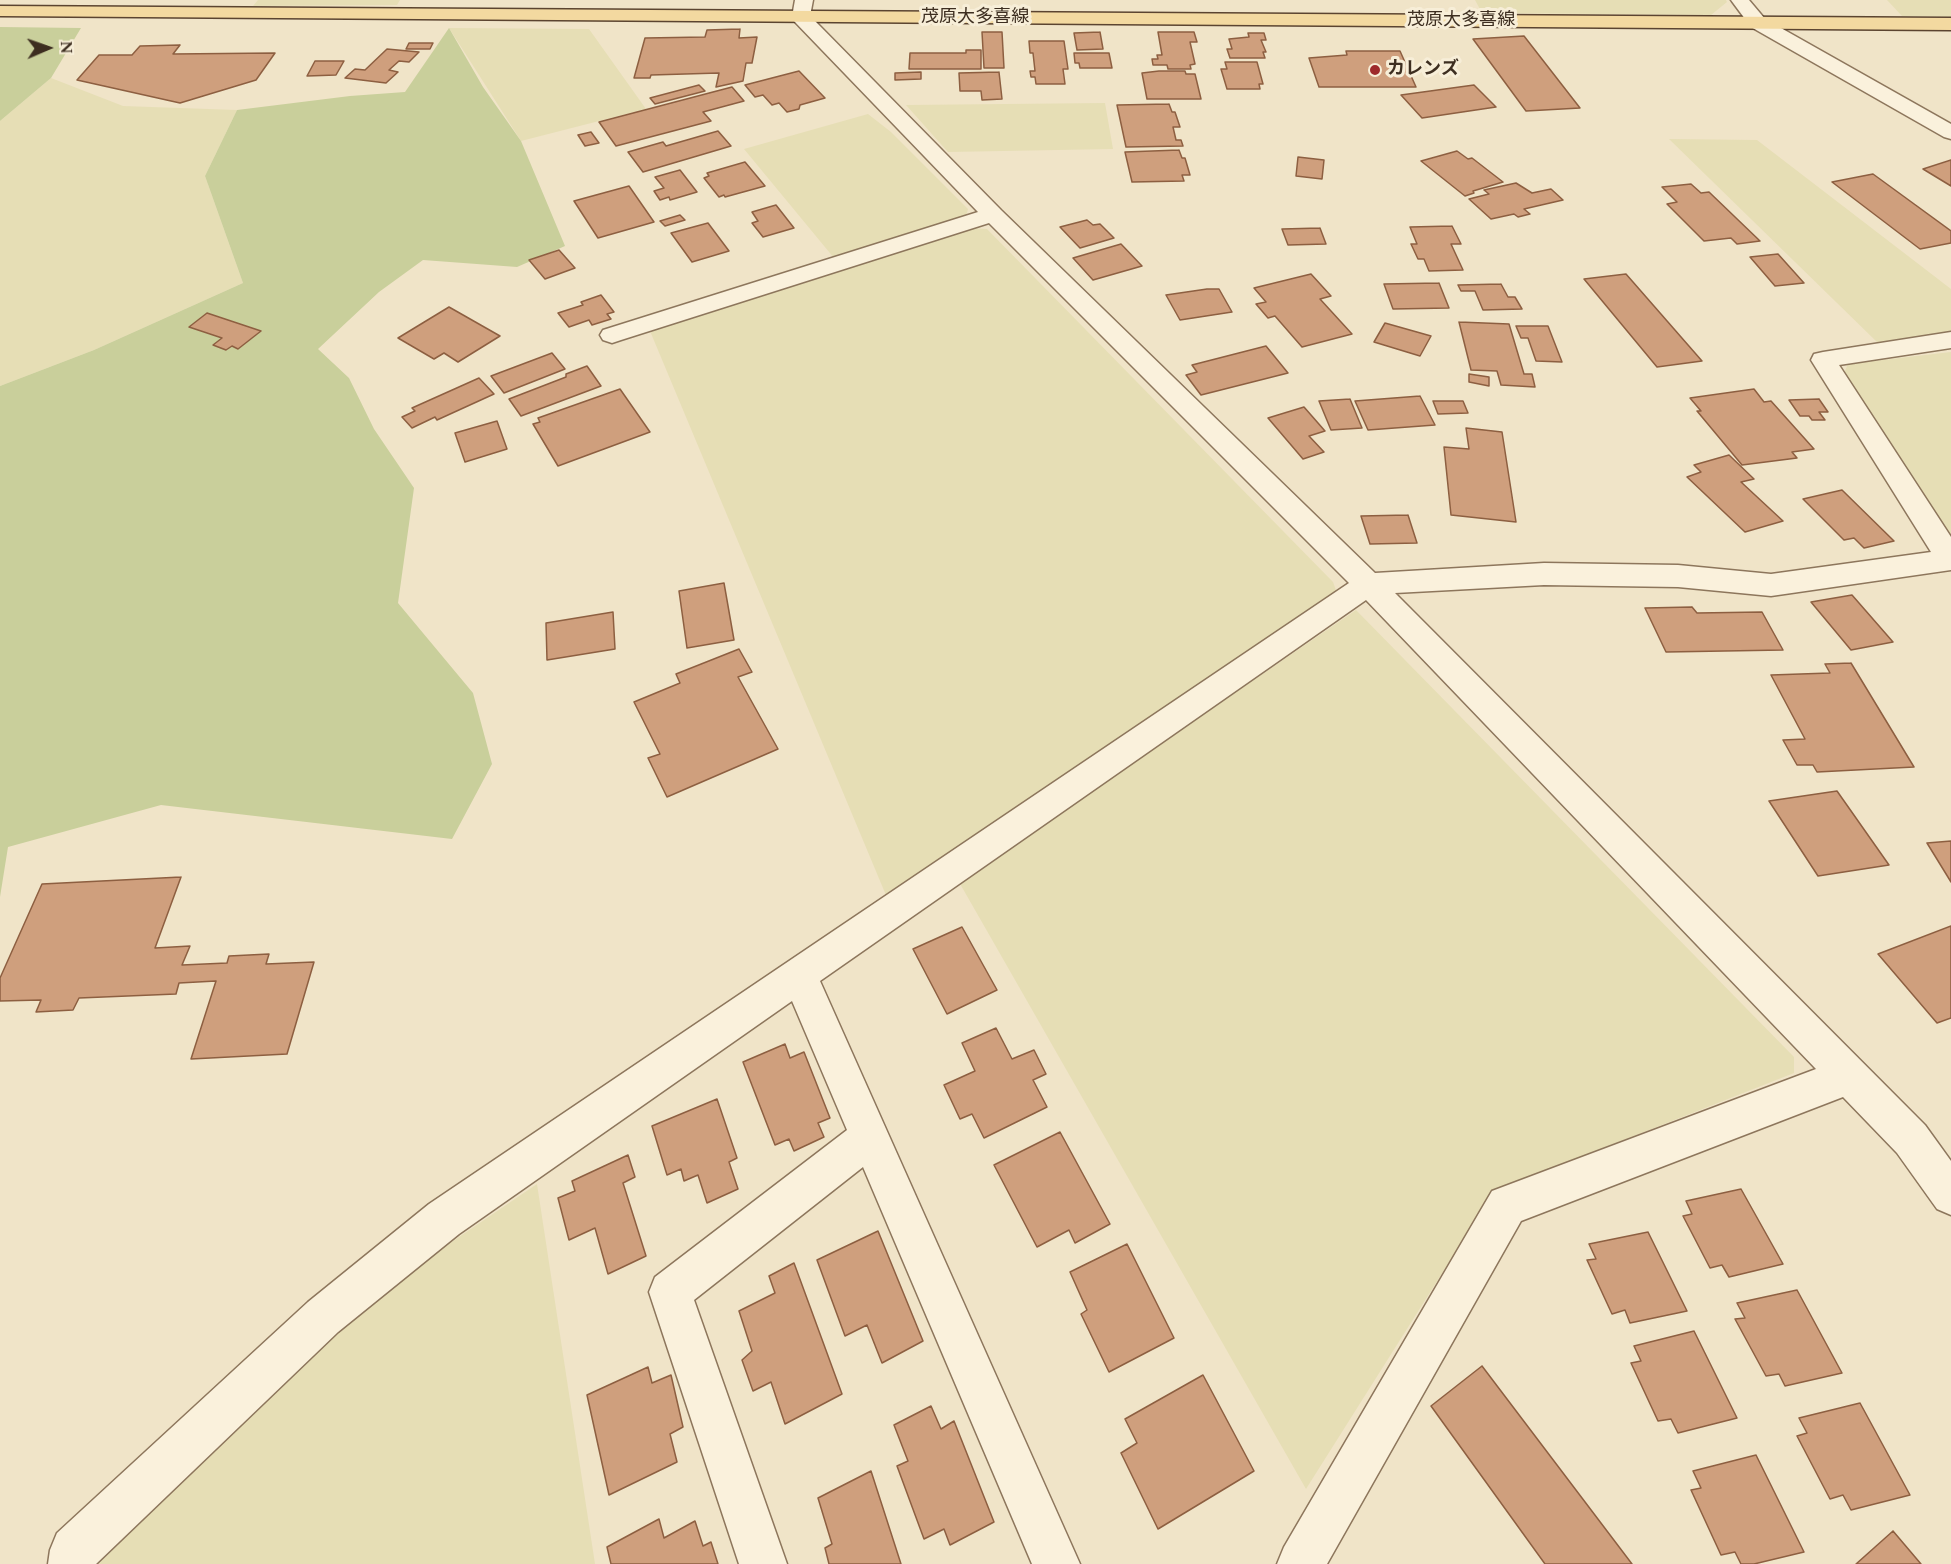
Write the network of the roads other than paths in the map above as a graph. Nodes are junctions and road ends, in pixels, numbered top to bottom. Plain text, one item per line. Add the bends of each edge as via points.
1 (1740, 0) edge
2 (802, 8) edge
3 (0, 11) edge
4 (1758, 23) junction
5 (1951, 24) edge
6 (1951, 132) edge
7 (993, 215) junction
8 (612, 334) dead end
9 (1951, 340) edge
10 (1951, 560) edge
11 (1368, 584) junction
12 (800, 977) junction
13 (1848, 1076) junction
14 (868, 1138) junction
15 (1951, 1195) edge
16 (66, 1559) edge
17 (763, 1564) edge
18 (1056, 1564) edge
19 (1302, 1564) edge

1 - 4 street
2 - 3 main road, 茂原大多喜線
2 - 4 main road, 茂原大多喜線
2 - 7 street
4 - 5 main road, 茂原大多喜線
4 - 6 street
7 - 8 street
7 - 11 street
9 - 10 street via 1823,360
10 - 11 street via 1771,585 1678,576 1544,574
11 - 12 street
11 - 13 street
12 - 14 street
12 - 16 street via 444,1219 315,1325
13 - 15 street via 1911,1139
13 - 19 street via 1507,1206
14 - 17 street via 670,1292
14 - 18 street

